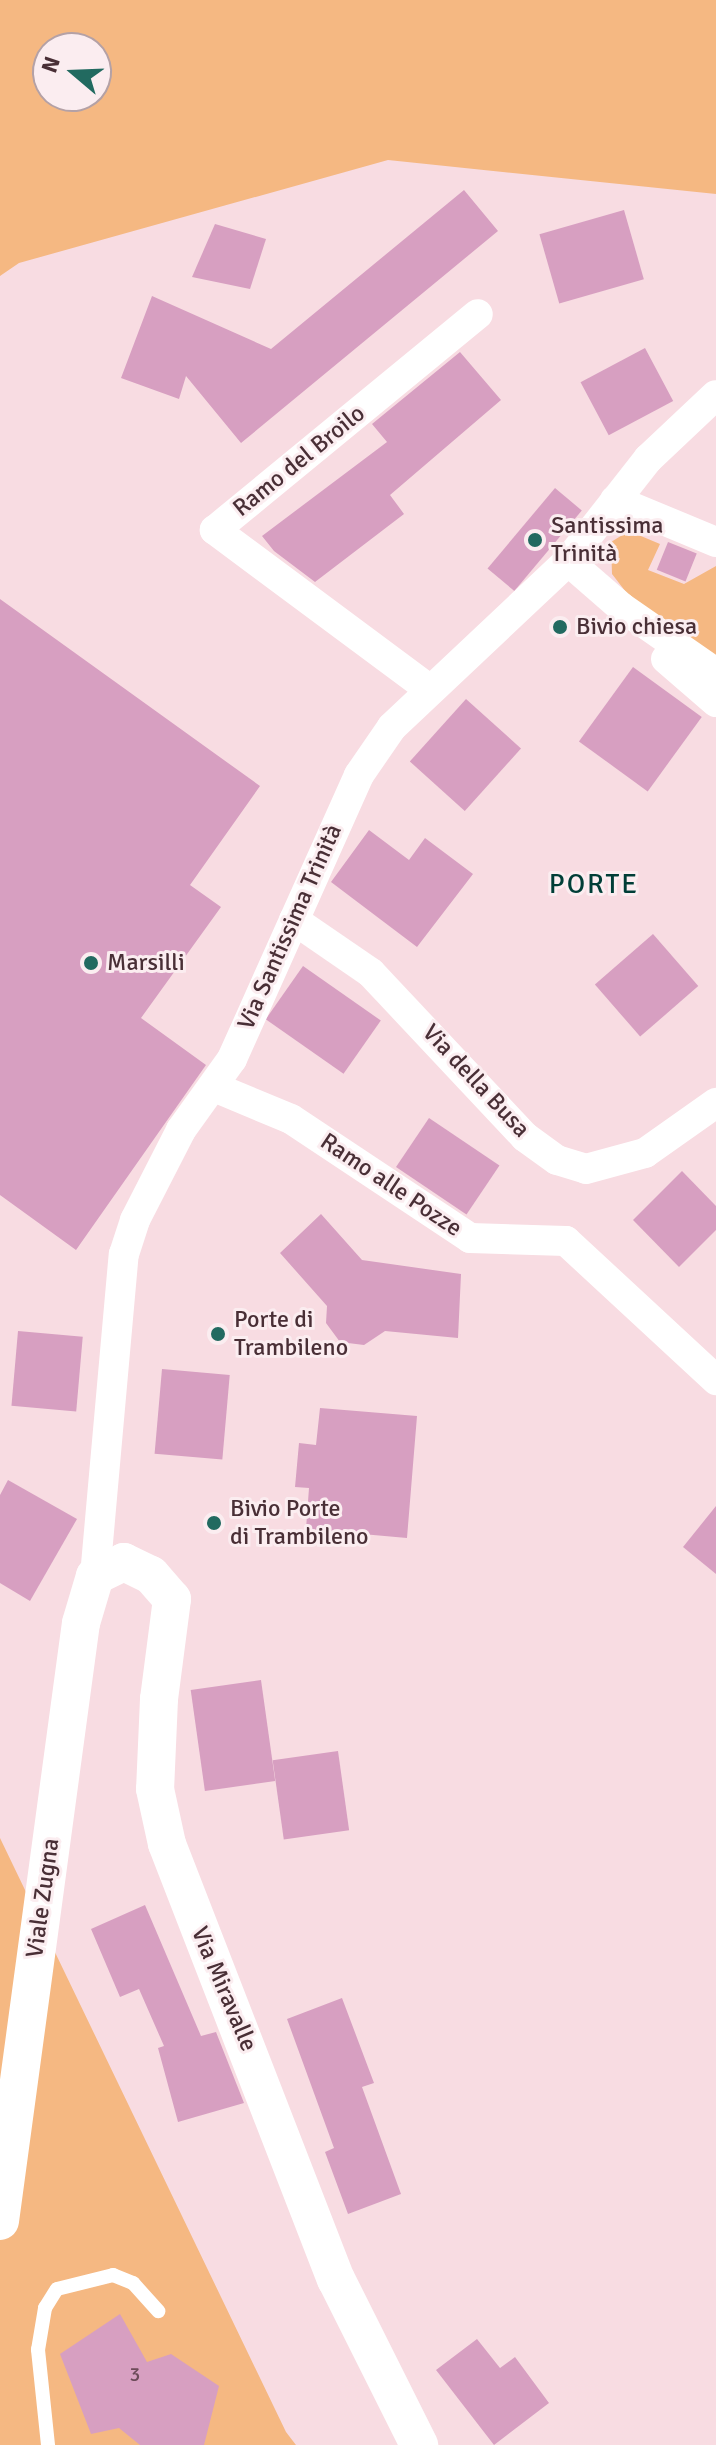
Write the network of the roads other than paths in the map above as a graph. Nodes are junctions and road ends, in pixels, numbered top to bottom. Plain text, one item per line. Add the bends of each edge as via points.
1 (478, 314) dead end
2 (716, 395) edge
3 (615, 500) junction
4 (716, 542) edge
5 (568, 561) junction
6 (621, 607) junction
7 (716, 673) edge
8 (429, 689) junction
9 (716, 702) edge
10 (294, 920) junction
11 (214, 1087) junction
12 (716, 1103) edge
13 (716, 1380) edge
14 (95, 1576) junction
15 (0, 2221) edge
16 (158, 2311) dead end
17 (48, 2445) edge
18 (419, 2445) edge

1 - 8 street, Ramo del Broilo via 215,530
2 - 3 street, Via Santissima Trinità via 681,424
3 - 4 street
3 - 5 street, Via Santissima Trinità
5 - 6 street
5 - 8 street, Via Santissima Trinità
6 - 7 street
6 - 9 street via 642,638
8 - 10 street, Via Santissima Trinità via 392,727 359,775
10 - 11 street, Via Santissima Trinità
10 - 12 street, Via della Busa via 371,973 525,1137 557,1160 586,1169 645,1153
11 - 13 street, Ramo alle Pozze via 291,1119 470,1238 566,1241
11 - 14 street, Via Santissima Trinità via 156,1174 124,1254
14 - 15 street, Viale Zugna via 81,1623
14 - 18 street, Via Miravalle via 124,1562 151,1575 172,1599 159,1699 155,1789 167,1844 336,2279
16 - 17 lane via 133,2283 113,2275 57,2289 45,2308 38,2350

